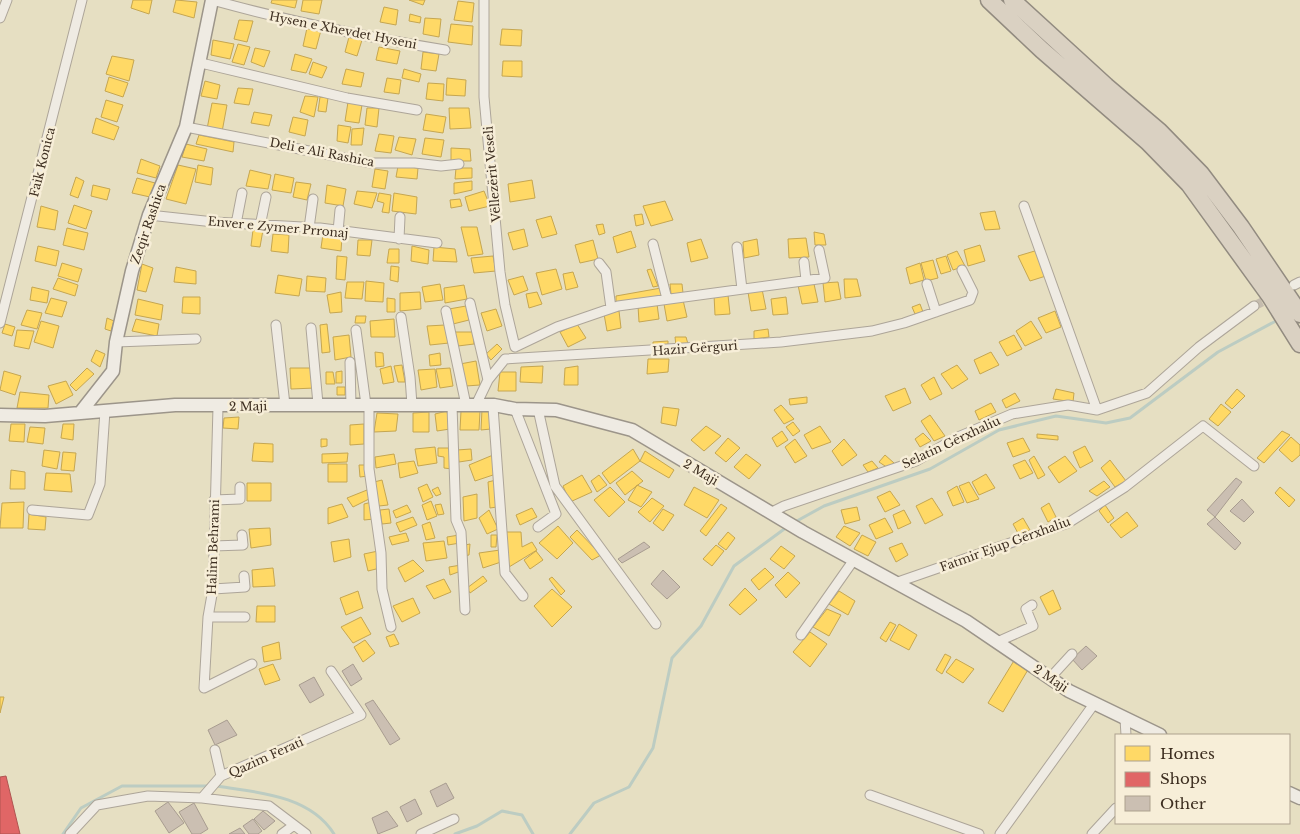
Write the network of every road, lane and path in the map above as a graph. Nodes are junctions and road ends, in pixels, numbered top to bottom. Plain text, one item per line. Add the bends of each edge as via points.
1 (7, 0) edge
2 (82, 0) edge
3 (212, 0) edge
4 (484, 0) edge
5 (989, 0) edge
6 (1012, 0) edge
7 (0, 18) edge
8 (445, 50) dead end
9 (201, 63) junction
10 (417, 110) dead end
11 (186, 127) junction
12 (459, 164) dead end
13 (242, 193) dead end
14 (266, 197) dead end
15 (313, 199) dead end
16 (1024, 206) dead end
17 (340, 210) dead end
18 (149, 215) junction
19 (400, 217) dead end
20 (236, 224) junction
21 (260, 226) junction
22 (309, 228) junction
23 (338, 231) junction
24 (399, 239) junction
25 (437, 243) dead end
26 (653, 244) dead end
27 (738, 247) dead end
28 (819, 250) dead end
29 (804, 262) dead end
30 (600, 263) dead end
31 (962, 270) dead end
32 (806, 280) junction
33 (927, 284) dead end
34 (742, 289) junction
35 (667, 299) junction
36 (470, 303) dead end
37 (1254, 306) tunnel mouth
38 (611, 308) junction
39 (446, 311) dead end
40 (936, 312) junction
41 (1300, 314) edge
42 (401, 318) dead end
43 (0, 324) edge
44 (276, 325) dead end
45 (311, 328) dead end
46 (356, 330) dead end
47 (196, 339) dead end
48 (116, 342) junction
49 (1300, 344) edge
50 (515, 347) junction
51 (505, 359) junction
52 (350, 362) dead end
53 (488, 380) junction
54 (318, 404) junction
55 (285, 405) junction
56 (367, 405) junction
57 (412, 405) junction
58 (471, 405) junction
59 (351, 406) junction
60 (452, 406) junction
61 (493, 406) junction
62 (218, 407) junction
63 (515, 409) junction
64 (538, 409) junction
65 (1097, 410) junction
66 (105, 411) junction
67 (80, 413) junction
68 (0, 415) edge
69 (1254, 466) dead end
70 (240, 487) dead end
71 (214, 500) junction
72 (32, 510) dead end
73 (775, 516) junction
74 (538, 528) dead end
75 (242, 535) dead end
76 (213, 546) junction
77 (854, 561) junction
78 (244, 576) dead end
79 (895, 583) junction
80 (213, 589) junction
81 (523, 596) dead end
82 (1032, 605) dead end
83 (465, 610) dead end
84 (208, 616) junction
85 (245, 617) dead end
86 (656, 624) dead end
87 (391, 627) dead end
88 (801, 635) dead end
89 (998, 642) junction
90 (1072, 654) dead end
91 (252, 664) dead end
92 (331, 671) dead end
93 (1050, 678) junction
94 (1094, 704) junction
95 (1125, 719) junction
96 (1126, 734) edge
97 (1158, 734) edge
98 (216, 750) dead end
99 (221, 776) junction
100 (870, 795) dead end
101 (202, 798) junction
102 (1115, 809) edge
103 (454, 819) dead end
104 (294, 825) junction
105 (70, 834) edge
106 (282, 834) edge
107 (306, 834) edge
108 (421, 834) edge
109 (980, 834) edge
110 (1000, 834) edge
111 (1092, 834) edge

1 - 7 street
2 - 43 street, Faik Konica
3 - 8 street, Hysen e Xhevdet Hyseni via 379,39
3 - 9 street, Zeqir Rashica
4 - 50 street, Vëllezërit Veseli via 484,98 500,272
5 - 49 highway via 1148,142 1189,184 1270,296
6 - 41 highway via 1159,131 1201,174
9 - 10 street via 348,98
9 - 11 street, Zeqir Rashica
11 - 12 street, Deli e Ali Rashica via 371,163
11 - 18 street, Zeqir Rashica
13 - 20 street
14 - 21 street
15 - 22 street
16 - 65 street
17 - 23 street
18 - 20 street, Enver e Zymer Prronaj
18 - 48 street, Zeqir Rashica
19 - 24 street
20 - 21 street, Enver e Zymer Prronaj
21 - 22 street, Enver e Zymer Prronaj
22 - 23 street, Enver e Zymer Prronaj
23 - 24 street, Enver e Zymer Prronaj
24 - 25 street, Enver e Zymer Prronaj
26 - 35 street
27 - 34 street
28 - 32 street via 824,278
29 - 32 street
30 - 38 street via 606,272
31 - 40 street, Hazir Gërguri via 973,292 972,297
32 - 34 street
33 - 40 street
34 - 35 street
35 - 38 street
36 - 53 street
37 - 65 street, Selatin Gërxhaliu via 1199,347 1147,393
38 - 50 street via 557,327
39 - 58 street
40 - 51 street, Hazir Gërguri via 872,331 781,342
42 - 57 street
44 - 55 street
45 - 54 street
46 - 56 street
47 - 48 street
48 - 67 street, Zeqir Rashica via 113,371
50 - 51 street
51 - 53 street
52 - 59 street
53 - 58 street
54 - 55 street, 2 Maji
54 - 59 street, 2 Maji
55 - 62 street, 2 Maji
56 - 57 street, 2 Maji
56 - 59 street, 2 Maji
56 - 87 street via 369,469 381,553 382,589
57 - 60 street, 2 Maji
58 - 60 street, 2 Maji
58 - 61 street, 2 Maji
60 - 83 street via 456,520 461,532
61 - 63 street, 2 Maji
61 - 81 street via 505,573
62 - 66 street, 2 Maji via 175,405
62 - 71 street, Halim Behrami
63 - 64 street, 2 Maji
63 - 74 street via 556,514
64 - 73 street, 2 Maji via 556,410 632,430
64 - 86 street via 555,486
65 - 73 street, Selatin Gërxhaliu via 1068,405 1012,414 958,437 916,461 784,506
66 - 67 street, 2 Maji
66 - 72 street via 100,484 88,515
67 - 68 street, 2 Maji
69 - 79 street, Fatmir Ejup Gërxhaliu via 1203,426 1125,487 1068,523
70 - 71 street via 240,499
71 - 76 street, Halim Behrami
73 - 77 street, 2 Maji
75 - 76 street via 243,545
76 - 80 street, Halim Behrami
77 - 79 street, 2 Maji
77 - 88 street
78 - 80 street via 245,587
79 - 89 street, 2 Maji
80 - 84 street, Halim Behrami
82 - 89 street via 1026,609 1033,626
84 - 85 street
84 - 91 street, Halim Behrami via 204,688
89 - 93 street, 2 Maji
90 - 93 street
92 - 99 street, Qazim Ferati via 361,715
93 - 94 street, 2 Maji
94 - 95 street, 2 Maji
94 - 110 street
95 - 96 street
95 - 97 street, 2 Maji
98 - 99 street
99 - 101 street, Qazim Ferati
100 - 109 street
101 - 104 street via 269,806
101 - 105 street via 148,796 97,805
102 - 111 street
103 - 108 street
104 - 106 street
104 - 107 street

